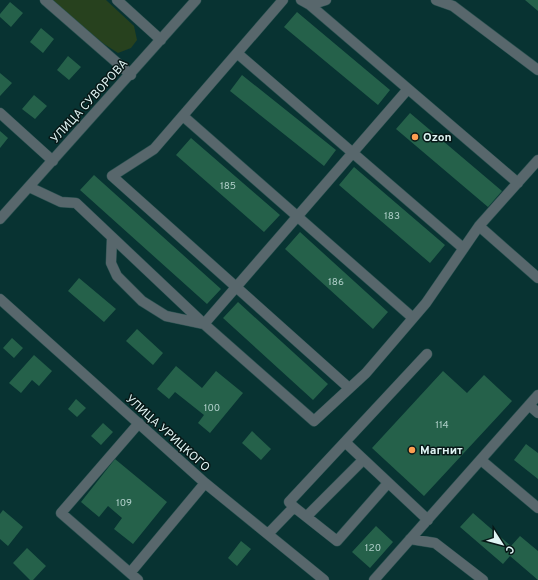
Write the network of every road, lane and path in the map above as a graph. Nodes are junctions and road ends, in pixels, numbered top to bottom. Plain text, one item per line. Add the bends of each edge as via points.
1 (45, 0) edge
2 (117, 0) edge
3 (196, 0) edge
4 (283, 0) edge
5 (301, 0) edge
6 (326, 0) edge
7 (436, 0) edge
8 (454, 3) edge
9 (310, 5) junction
10 (161, 40) junction
11 (237, 53) junction
12 (538, 70) edge
13 (131, 75) junction
14 (408, 89) junction
15 (0, 114) edge
16 (183, 116) junction
17 (353, 153) junction
18 (538, 160) edge
19 (53, 161) junction
20 (518, 183) junction
21 (29, 187) junction
22 (297, 217) junction
23 (0, 219) edge
24 (479, 226) junction
25 (112, 237) junction
26 (464, 248) junction
27 (538, 278) edge
28 (236, 287) junction
29 (0, 299) edge
30 (413, 318) junction
31 (204, 324) junction
32 (427, 354) dead end
33 (349, 388) junction
34 (538, 395) edge
35 (529, 405) junction
36 (538, 413) edge
37 (139, 423) junction
38 (345, 442) junction
39 (363, 460) junction
40 (481, 460) junction
41 (205, 483) junction
42 (388, 483) junction
43 (294, 507) junction
44 (538, 508) edge
45 (308, 516) junction
46 (428, 520) junction
47 (268, 534) junction
48 (410, 539) junction
49 (134, 577) edge
50 (324, 580) edge
51 (374, 580) edge
52 (483, 580) edge

1 - 13 street
2 - 10 street
3 - 10 street, УЛИЦА СУВОРОВА
4 - 11 street
5 - 9 street
6 - 9 street
7 - 8 street
8 - 12 street
9 - 14 street
10 - 13 street, УЛИЦА СУВОРОВА
11 - 16 street
11 - 17 street
13 - 19 street, УЛИЦА СУВОРОВА
14 - 17 street
14 - 20 street
15 - 19 street
16 - 22 street
16 - 28 street via 154,149 112,176
17 - 22 street
17 - 26 street
18 - 20 street
19 - 21 street, УЛИЦА СУВОРОВА
20 - 24 street
21 - 23 street, УЛИЦА СУВОРОВА
21 - 25 street via 61,202 76,203
22 - 28 street
22 - 30 street
24 - 26 street
24 - 27 street
25 - 31 street
25 - 31 street via 111,263 118,276 142,301 166,316
26 - 30 street
28 - 31 street
28 - 33 street
29 - 37 street, УЛИЦА УРИЦКОГО
30 - 33 street via 366,373
31 - 33 street via 314,421
32 - 38 street
34 - 35 street
35 - 36 street
35 - 40 street
37 - 41 street, УЛИЦА УРИЦКОГО
37 - 49 street via 61,513
38 - 39 street
38 - 43 street via 290,502
39 - 42 street
39 - 45 street
40 - 44 street
40 - 46 street
41 - 47 street, УЛИЦА УРИЦКОГО
41 - 49 street
42 - 45 street via 337,541
42 - 46 street
43 - 45 street
43 - 47 street
46 - 48 street
47 - 50 street, УЛИЦА УРИЦКОГО
48 - 51 street
48 - 52 street via 435,544

